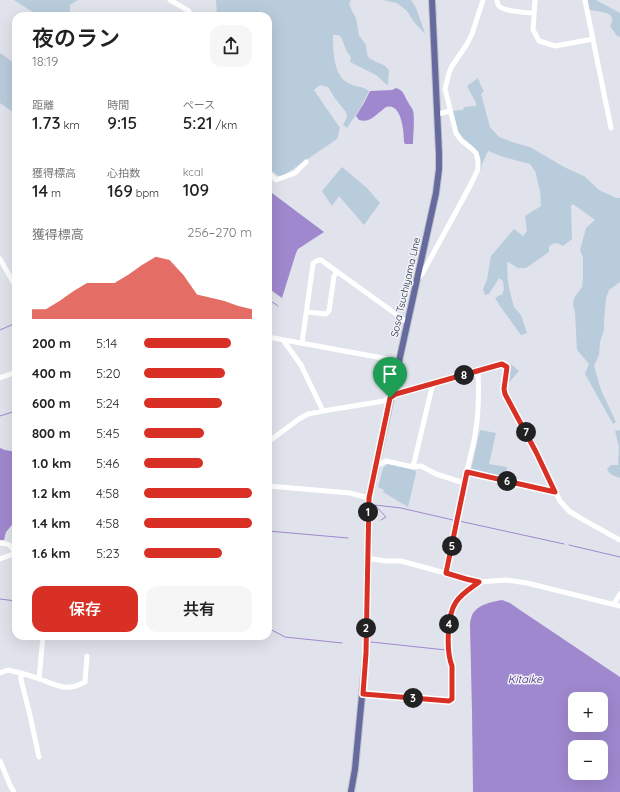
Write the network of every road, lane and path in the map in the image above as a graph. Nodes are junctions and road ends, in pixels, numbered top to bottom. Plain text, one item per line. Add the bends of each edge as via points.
1 (170, 0) edge
2 (432, 0) edge
3 (483, 0) edge
4 (497, 0) edge
5 (535, 0) edge
6 (585, 0) edge
7 (188, 12) edge
8 (534, 13) junction
9 (593, 39) junction
10 (450, 111) junction
11 (438, 114) junction
12 (611, 128) dead end
13 (306, 162) dead end
14 (272, 176) edge
15 (0, 259) edge
16 (337, 272) junction
17 (418, 278) junction
18 (12, 280) edge
19 (307, 312) junction
20 (407, 322) junction
21 (272, 338) edge
22 (283, 340) junction
23 (302, 343) junction
24 (399, 361) junction
25 (478, 371) junction
26 (12, 374) edge
27 (0, 378) edge
28 (433, 383) junction
29 (390, 398) junction
30 (322, 411) junction
31 (272, 439) edge
32 (376, 464) junction
33 (413, 467) junction
34 (467, 472) junction
35 (464, 483) junction
36 (272, 486) edge
37 (555, 492) junction
38 (369, 498) junction
39 (620, 540) edge
40 (0, 543) edge
41 (12, 546) edge
42 (12, 554) edge
43 (367, 558) junction
44 (0, 559) edge
45 (446, 573) junction
46 (479, 582) junction
47 (620, 594) edge
48 (614, 604) junction
49 (620, 606) edge
50 (43, 640) edge
51 (87, 656) dead end
52 (0, 673) edge
53 (21, 673) junction
54 (39, 679) junction
55 (363, 694) junction
56 (39, 757) dead end
57 (0, 761) edge
58 (14, 792) edge
59 (351, 792) edge

1 - 7 street
2 - 11 main road, Sosa Tsuchiyama Line
3 - 10 street via 472,34 449,72 445,89
4 - 8 street via 500,7 522,13
5 - 8 street
6 - 9 street
8 - 9 street via 533,30 539,41 555,46
9 - 12 street
10 - 11 street
10 - 17 street via 456,133 476,153 478,169
11 - 17 main road, Sosa Tsuchiyama Line via 439,169
13 - 14 street via 295,173 276,180
15 - 18 street
16 - 19 street via 334,276 329,312
16 - 19 street via 321,260 314,263
16 - 20 street
17 - 20 main road, Sosa Tsuchiyama Line
19 - 23 street
20 - 24 main road, Sosa Tsuchiyama Line
21 - 22 street
22 - 23 street
22 - 30 street via 301,365
23 - 24 street
24 - 29 main road, Sosa Tsuchiyama Line
25 - 28 street
25 - 34 street via 478,414
25 - 37 street via 502,364 507,367 505,394 534,446
26 - 27 street
28 - 29 street
28 - 33 street
29 - 30 street
29 - 32 main road, Sosa Tsuchiyama Line
30 - 31 street via 303,416
32 - 33 street via 386,461
32 - 38 main road, Sosa Tsuchiyama Line
33 - 35 street via 420,466
34 - 35 street
34 - 37 street
35 - 45 street
36 - 38 street via 350,493
37 - 39 street via 570,511
38 - 43 main road, Sosa Tsuchiyama Line
40 - 41 street
42 - 44 street
43 - 45 street via 401,561
43 - 55 main road, Sosa Tsuchiyama Line
45 - 46 street
46 - 48 street via 512,580
46 - 55 street via 456,602 450,616 452,699 449,701
47 - 48 street
48 - 49 street
50 - 54 street
51 - 54 street via 84,682 77,686 59,687
52 - 53 street via 8,670
53 - 54 street
53 - 56 street
55 - 59 main road, Sosa Tsuchiyama Line
57 - 58 street

